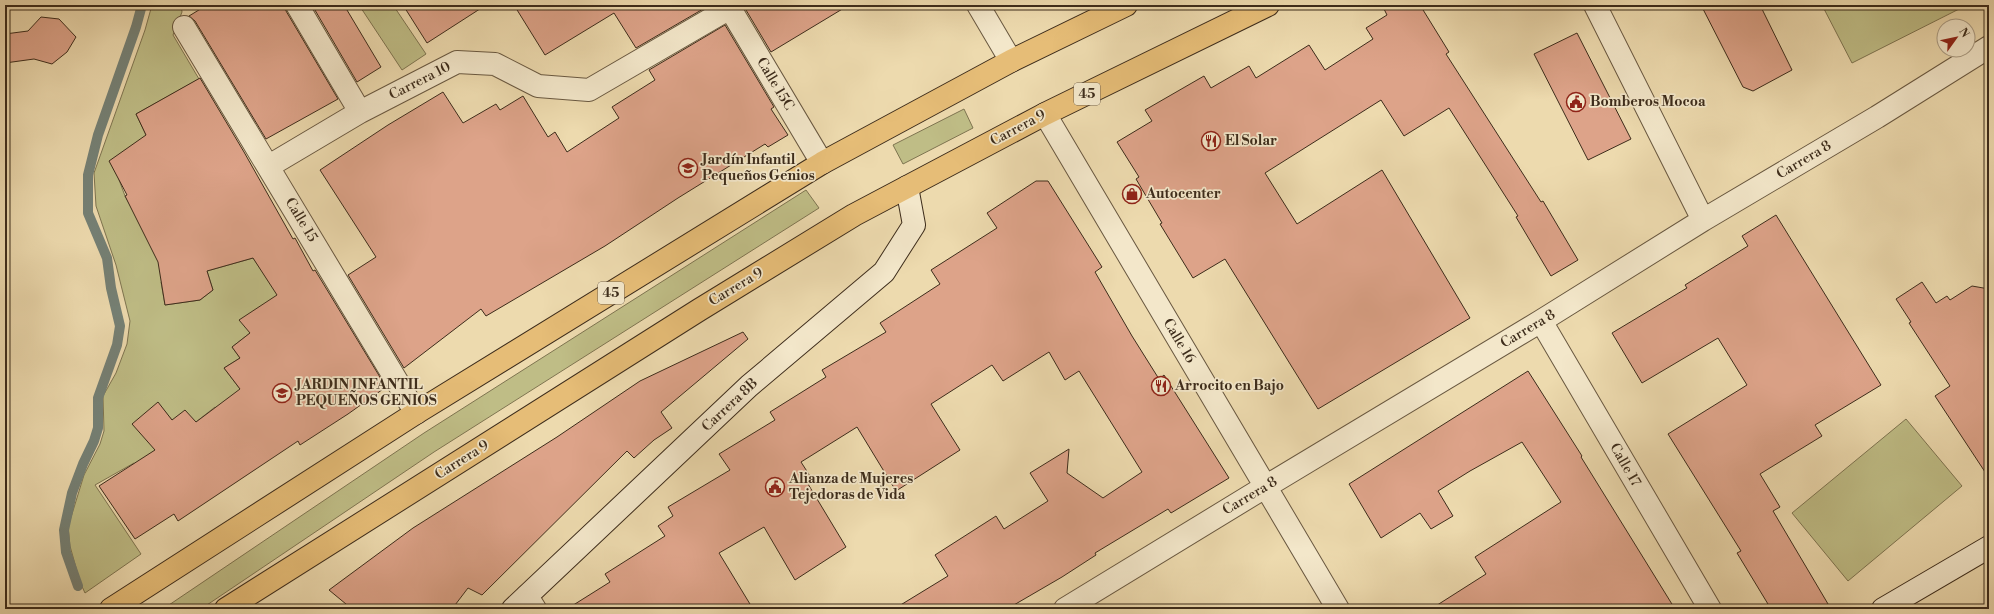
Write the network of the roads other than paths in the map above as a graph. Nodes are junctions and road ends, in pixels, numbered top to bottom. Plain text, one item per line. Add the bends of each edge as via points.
1 (297, 5) edge
2 (978, 5) edge
3 (1126, 5) edge
4 (1268, 5) edge
5 (1595, 5) edge
6 (729, 6) edge
7 (184, 27) dead end
8 (1989, 47) edge
9 (1011, 61) junction
10 (360, 112) junction
11 (1045, 114) junction
12 (822, 163) junction
13 (269, 166) junction
14 (907, 187) junction
15 (1703, 220) junction
16 (1541, 321) junction
17 (416, 413) junction
18 (1264, 487) junction
19 (1989, 547) edge
20 (525, 605) edge
21 (111, 609) edge
22 (226, 609) edge
23 (1065, 609) edge
24 (1338, 609) edge
25 (1710, 609) edge
26 (1883, 609) edge

1 - 10 street
2 - 9 street
3 - 9 highway, 45
4 - 11 highway, Carrera 9 / 45
5 - 15 street
6 - 10 street, Carrera 10 via 589,90 538,86 495,64 457,62
6 - 12 street, Calle 15C
7 - 13 street, Calle 15
8 - 15 street, Carrera 8 via 1878,117
9 - 12 highway, 45
10 - 13 street, Carrera 10
11 - 14 highway, Carrera 9 / 45
11 - 18 street, Calle 16
12 - 17 highway, 45
13 - 17 street, Calle 15
14 - 20 street, Carrera 8B via 914,225 884,272 749,386
14 - 22 highway, Carrera 9 / 45 via 854,215 699,310
15 - 16 street, Carrera 8
16 - 18 street, Carrera 8
16 - 25 street, Calle 17
17 - 21 highway, 45
18 - 23 street, Carrera 8
18 - 24 street, Calle 16
19 - 26 street

